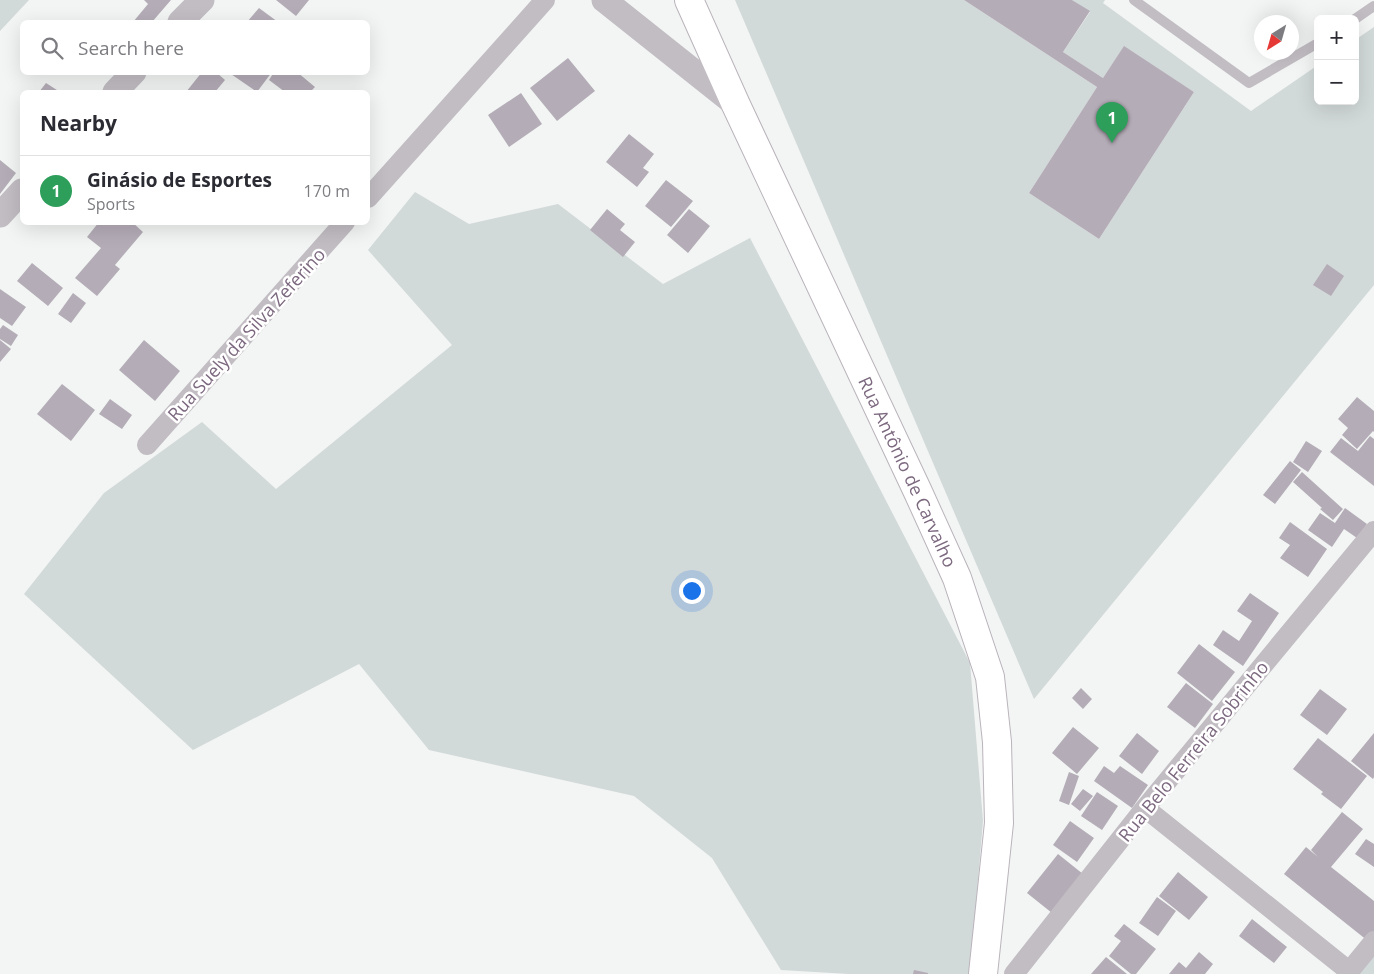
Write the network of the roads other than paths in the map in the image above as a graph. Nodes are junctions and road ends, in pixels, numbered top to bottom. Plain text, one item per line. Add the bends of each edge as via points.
1 (202, 0) edge
2 (545, 0) edge
3 (604, 0) edge
4 (689, 0) edge
5 (1134, 0) edge
6 (1374, 6) edge
7 (1359, 16) edge
8 (182, 20) edge
9 (1314, 45) edge
10 (131, 75) edge
11 (117, 90) edge
12 (736, 105) junction
13 (20, 193) edge
14 (370, 196) edge
15 (0, 215) edge
16 (342, 225) edge
17 (147, 445) dead end
18 (1374, 531) edge
19 (1145, 808) junction
20 (1374, 941) edge
21 (1348, 973) edge
22 (983, 974) edge
23 (1014, 974) edge

1 - 8 street
2 - 14 street
3 - 12 street
4 - 12 main road, Rua Antônio de Carvalho
5 - 9 lane via 1249,82
6 - 7 lane
10 - 11 street
12 - 22 main road, Rua Antônio de Carvalho via 957,578 990,677 997,742 999,823
13 - 15 street
16 - 17 street, Rua Suely da Silva Zeferino
18 - 19 street, Rua Belo Ferreira Sobrinho
19 - 21 street
19 - 23 street, Rua Belo Ferreira Sobrinho
20 - 21 street

